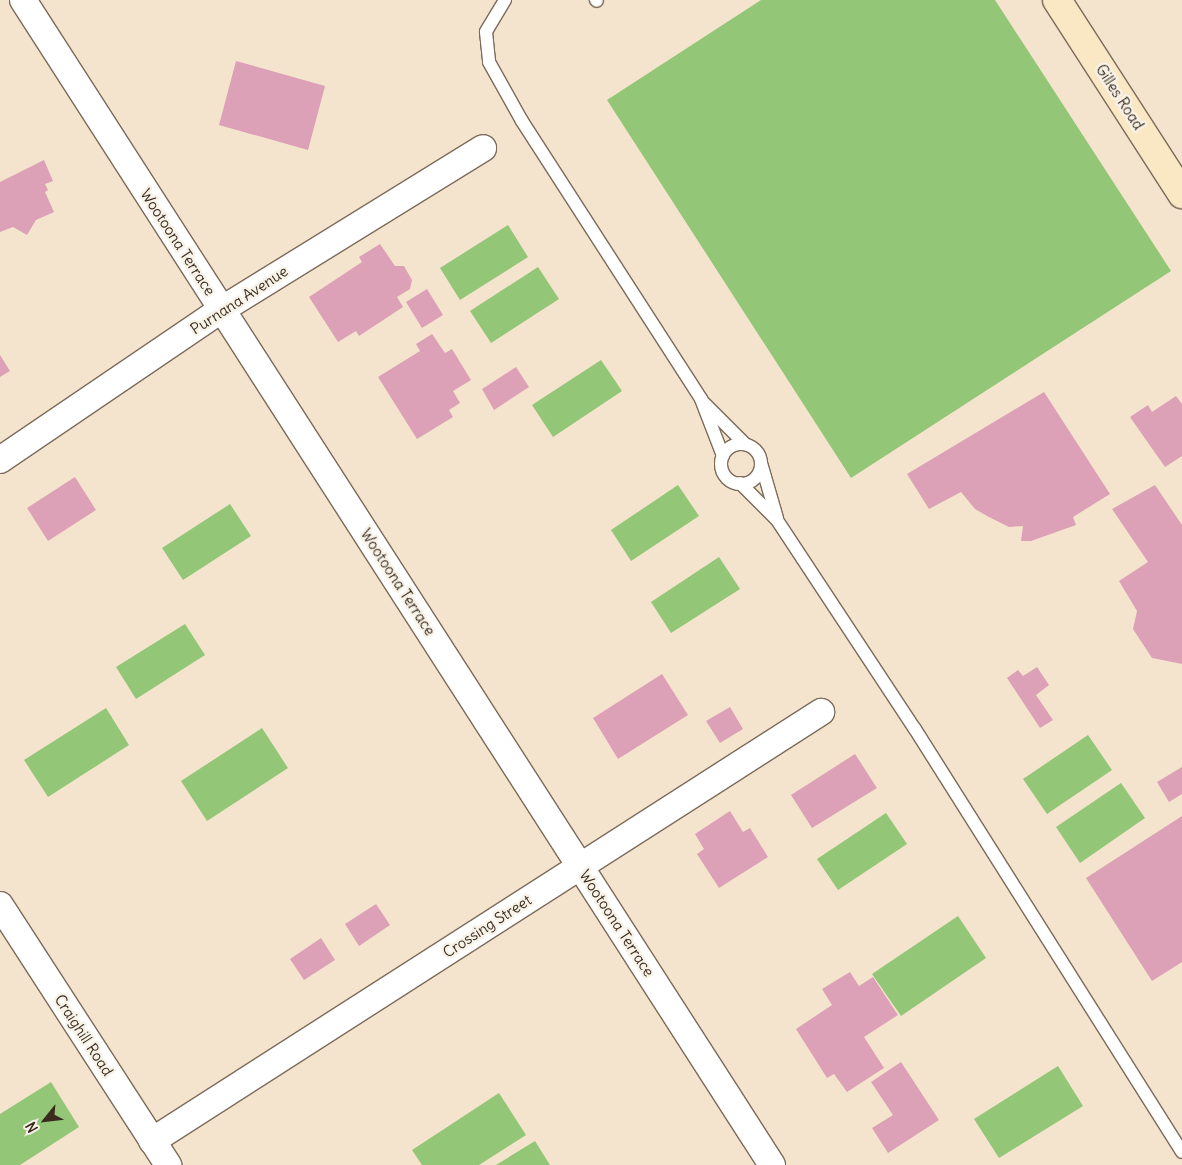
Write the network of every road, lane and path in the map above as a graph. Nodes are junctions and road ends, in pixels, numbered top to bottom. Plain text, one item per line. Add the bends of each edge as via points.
1 (23, 0) edge
2 (505, 0) edge
3 (1058, 0) edge
4 (483, 148) dead end
5 (1182, 194) edge
6 (221, 310) junction
7 (701, 399) junction
8 (745, 444) junction
9 (723, 456) junction
10 (0, 460) edge
11 (761, 463) junction
12 (740, 483) junction
13 (777, 520) junction
14 (821, 712) dead end
15 (581, 866) junction
16 (0, 905) edge
17 (152, 1141) junction
18 (1182, 1152) edge
19 (168, 1165) edge
20 (772, 1165) edge

1 - 6 street, Wootoona Terrace
2 - 7 lane via 486,32 489,62 522,121
3 - 5 street, Gilles Road
4 - 6 street, Purnana Avenue
6 - 10 street, Purnana Avenue
6 - 15 street, Wootoona Terrace
7 - 8 lane
7 - 9 lane
8 - 9 lane via 731,446
8 - 11 lane via 756,450
9 - 12 lane via 725,474
11 - 12 lane via 753,480
11 - 13 lane
12 - 13 lane
13 - 18 lane via 915,729
14 - 15 street, Crossing Street
15 - 17 street, Crossing Street
15 - 20 street, Wootoona Terrace
16 - 17 street, Craighill Road
17 - 19 street, Craighill Road

